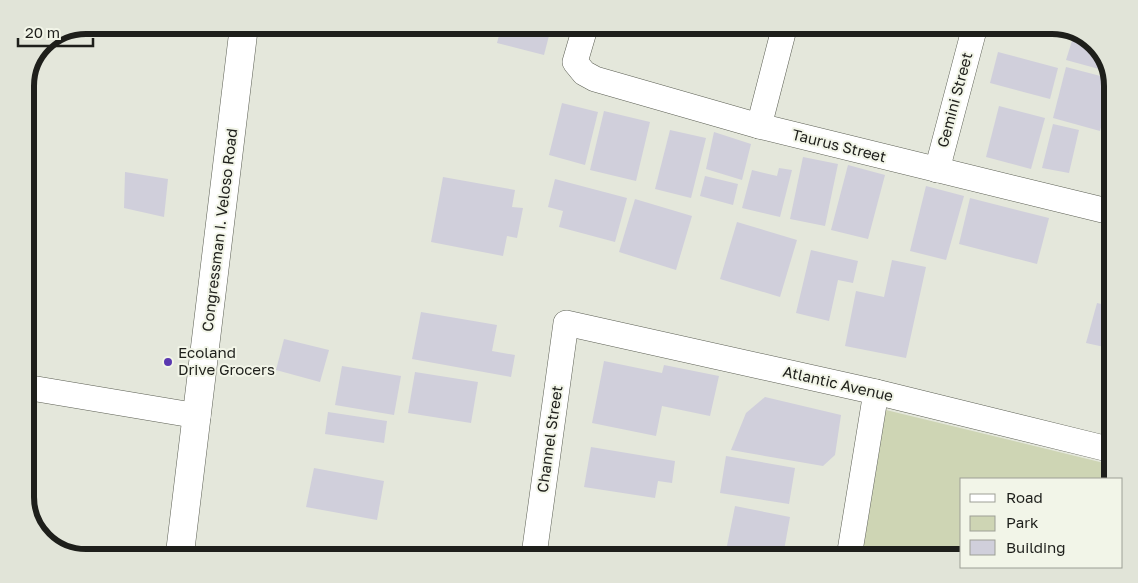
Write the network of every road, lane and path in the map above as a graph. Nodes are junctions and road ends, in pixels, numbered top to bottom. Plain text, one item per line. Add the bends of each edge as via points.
1 (243, 34) edge
2 (582, 34) edge
3 (783, 34) edge
4 (973, 34) edge
5 (760, 126) junction
6 (937, 170) junction
7 (1104, 210) edge
8 (566, 323) joint
9 (34, 389) edge
10 (876, 392) junction
11 (198, 416) junction
12 (1104, 448) edge
13 (181, 549) edge
14 (535, 549) edge
15 (850, 549) edge

1 - 11 main road, Congressman I. Veloso Road
2 - 5 street, Taurus Street via 575,62 584,73 595,79
3 - 5 street
4 - 6 street, Gemini Street
5 - 6 street, Taurus Street
6 - 7 street, Taurus Street
8 - 10 street, Atlantic Avenue
8 - 14 street, Channel Street
9 - 11 street
10 - 12 street, Atlantic Avenue
10 - 15 street
11 - 13 main road, Congressman I. Veloso Road

